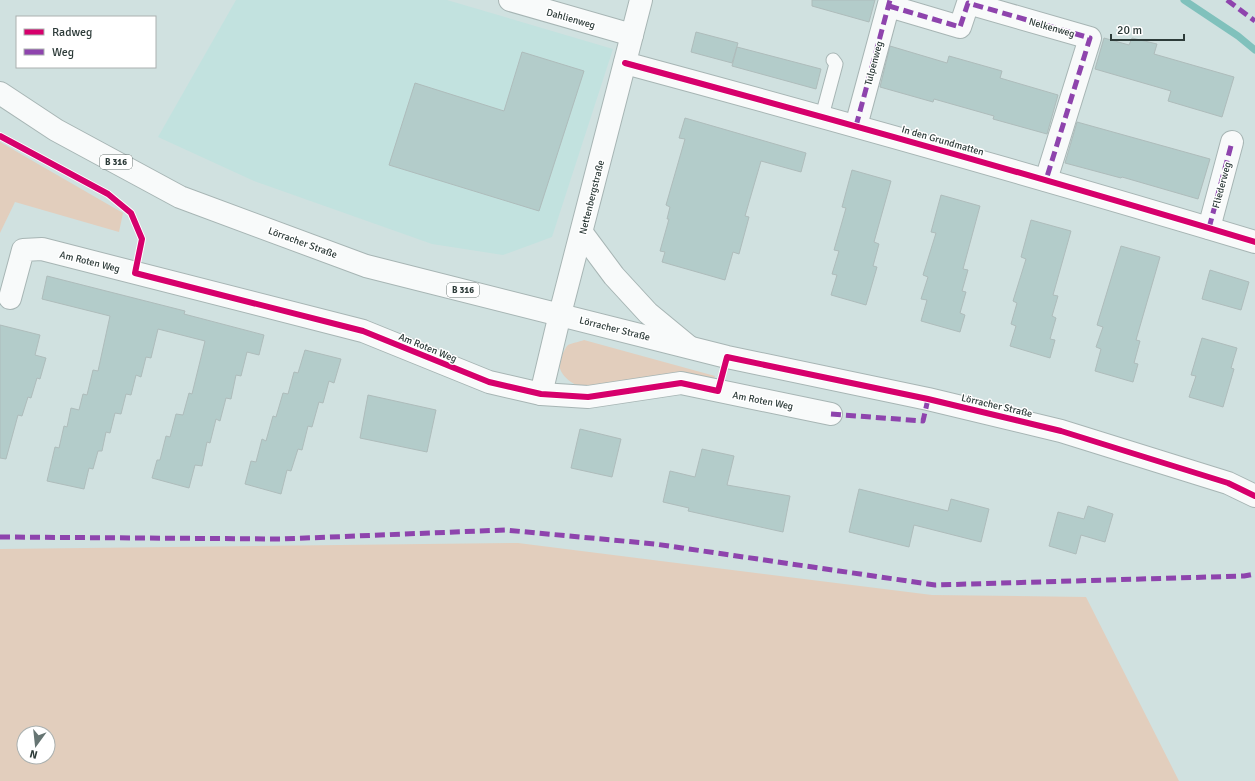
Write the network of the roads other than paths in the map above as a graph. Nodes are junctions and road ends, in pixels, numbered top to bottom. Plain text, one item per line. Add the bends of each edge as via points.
1 (510, 0) edge
2 (641, 0) edge
3 (890, 3) edge
4 (632, 35) junction
5 (833, 60) dead end
6 (625, 63) junction
7 (0, 92) edge
8 (822, 116) junction
9 (856, 126) junction
10 (1232, 142) dead end
11 (1046, 180) junction
12 (1209, 228) junction
13 (582, 233) junction
14 (1255, 242) edge
15 (5, 297) edge
16 (560, 314) junction
17 (688, 346) junction
18 (541, 394) junction
19 (831, 414) dead end
20 (1255, 496) edge

1 - 4 street, Dahlienweg
2 - 4 street, Nettenbergstraße
3 - 9 street, Tulpenweg
3 - 11 street, Nelkenweg via 960,26 968,2 1090,38
4 - 6 street, Nettenbergstraße
5 - 8 lane via 836,64
6 - 8 street, In den Grundmatten
6 - 13 street, Nettenbergstraße
7 - 16 street, Lörracher Straße / B 316 via 56,130 180,197 366,266
8 - 9 street, In den Grundmatten
9 - 11 street, In den Grundmatten
10 - 12 street, Fliederweg
11 - 12 street, In den Grundmatten
12 - 14 street, In den Grundmatten
13 - 16 street, Nettenbergstraße
13 - 17 street via 614,276 648,313
15 - 18 street, Am Roten Weg via 23,250 42,249 363,331 489,382
16 - 17 street, Lörracher Straße / B 316
16 - 18 street, Nettenbergstraße
17 - 20 street, Lörracher Straße / B 316 via 727,357 928,399 1061,431 1228,483
18 - 19 street, Am Roten Weg via 588,397 681,383

